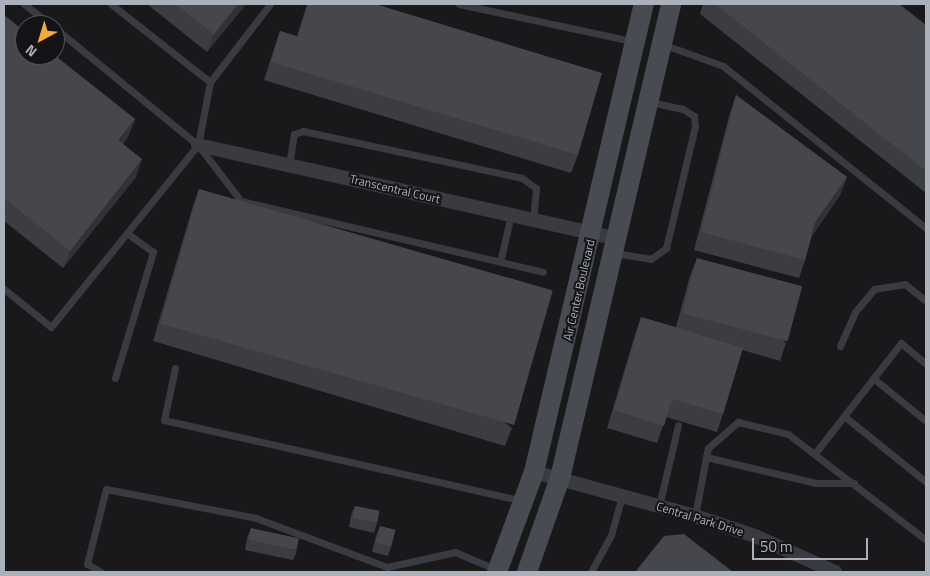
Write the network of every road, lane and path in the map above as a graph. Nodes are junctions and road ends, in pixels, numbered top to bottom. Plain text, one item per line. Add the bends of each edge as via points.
1 (24, 4) edge
2 (111, 4) edge
3 (270, 4) edge
4 (459, 4) edge
5 (644, 4) edge
6 (671, 4) edge
7 (38, 15) edge
8 (65, 36) edge
9 (635, 42) junction
10 (662, 44) junction
11 (210, 82) junction
12 (649, 102) junction
13 (198, 145) junction
14 (289, 165) junction
15 (511, 215) junction
16 (533, 220) junction
17 (926, 228) edge
18 (127, 232) junction
19 (592, 233) junction
20 (616, 246) junction
21 (500, 262) junction
22 (542, 272) dead end
23 (4, 289) edge
24 (926, 301) edge
25 (840, 346) dead end
26 (926, 364) edge
27 (175, 368) dead end
28 (115, 378) dead end
29 (873, 378) junction
30 (844, 416) junction
31 (926, 421) edge
32 (678, 425) dead end
33 (816, 452) junction
34 (706, 457) junction
35 (534, 472) junction
36 (560, 478) junction
37 (926, 482) edge
38 (855, 483) junction
39 (622, 496) junction
40 (524, 502) junction
41 (659, 506) junction
42 (695, 516) junction
43 (926, 540) edge
44 (498, 571) edge
45 (100, 572) edge
46 (526, 572) edge
47 (591, 572) edge
48 (835, 572) edge

1 - 7 lane
2 - 11 lane
3 - 11 lane
4 - 9 lane
5 - 9 street, Air Center Boulevard
6 - 10 street, Air Center Boulevard
8 - 13 lane
9 - 10 street
9 - 19 street, Air Center Boulevard
10 - 12 street, Air Center Boulevard
10 - 17 lane via 723,66
11 - 13 lane
12 - 20 street, Air Center Boulevard
12 - 20 lane via 694,116 690,145 660,256 651,259
13 - 14 street, Transcentral Court
13 - 18 lane
13 - 21 lane via 241,201
14 - 15 street, Transcentral Court
14 - 16 lane via 294,134 303,131 522,178 536,188
15 - 16 street, Transcentral Court
15 - 21 lane
16 - 19 street, Transcentral Court
18 - 23 lane via 51,327
18 - 28 lane via 153,252
19 - 20 street, Transcentral Court
19 - 35 street, Air Center Boulevard
20 - 36 street, Air Center Boulevard
21 - 22 lane
24 - 25 lane via 905,284 874,289 855,312
26 - 29 lane via 901,343
27 - 40 lane via 164,420
29 - 30 lane
29 - 31 lane
30 - 33 lane
30 - 37 lane
32 - 41 lane
33 - 34 lane via 788,434 738,422 708,448
33 - 38 lane
34 - 38 lane via 816,483
34 - 42 lane
35 - 36 street, Central Park Drive
35 - 40 street, Air Center Boulevard
36 - 39 street, Central Park Drive
36 - 46 street, Air Center Boulevard
38 - 43 lane
39 - 41 street, Central Park Drive
39 - 47 lane via 611,535
40 - 44 street, Air Center Boulevard
41 - 42 street, Central Park Drive
42 - 48 street, Central Park Drive via 755,536
44 - 45 lane via 455,552 387,567 256,518 106,489 87,564

